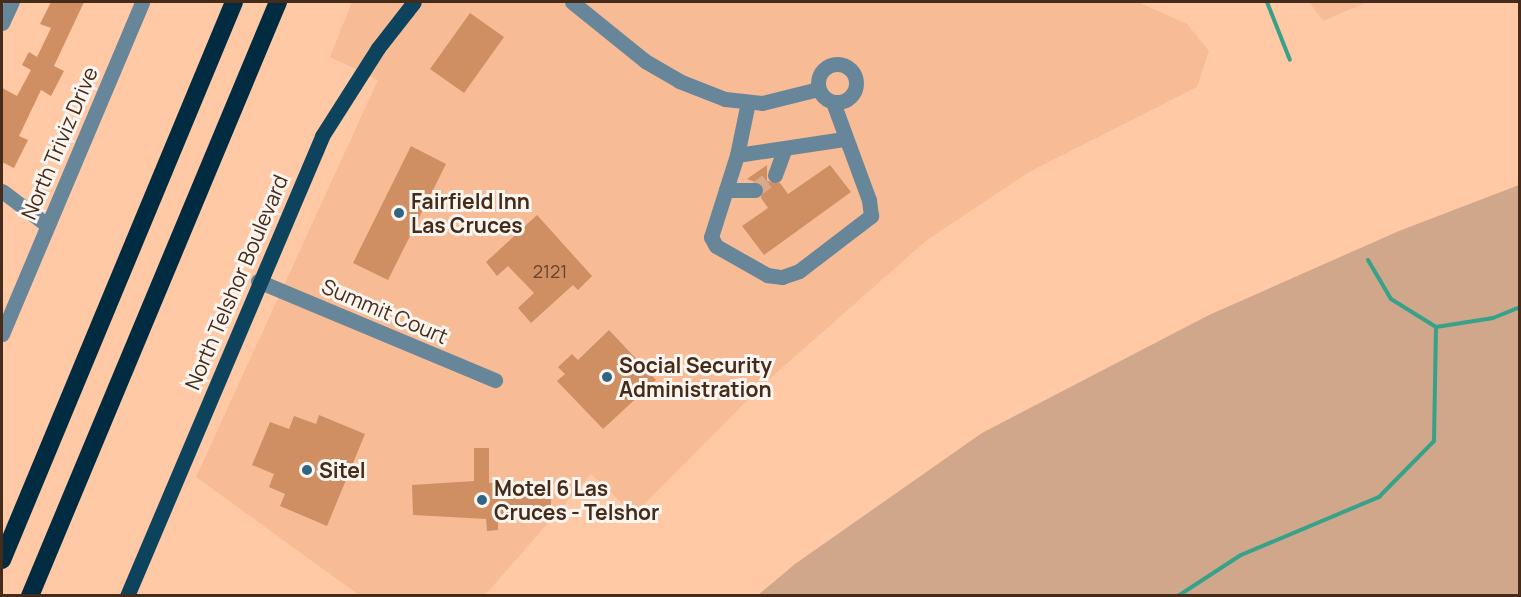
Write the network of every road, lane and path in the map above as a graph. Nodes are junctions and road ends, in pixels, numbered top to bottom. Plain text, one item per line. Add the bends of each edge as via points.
1 (12, 2) edge
2 (142, 2) edge
3 (234, 2) edge
4 (278, 2) edge
5 (414, 2) edge
6 (572, 2) edge
7 (2, 23) edge
8 (818, 89) junction
9 (748, 102) junction
10 (833, 102) junction
11 (844, 139) junction
12 (784, 150) junction
13 (737, 155) junction
14 (775, 175) tunnel mouth
15 (726, 190) junction
16 (755, 190) tunnel mouth
17 (2, 191) edge
18 (47, 225) junction
19 (258, 281) junction
20 (2, 334) edge
21 (495, 380) dead end
22 (2, 560) edge
23 (30, 596) edge
24 (127, 596) edge

1 - 7 street
2 - 18 street, North Triviz Drive
3 - 22 highway
4 - 23 highway
5 - 19 main road, North Telshor Boulevard via 378,48 322,136
6 - 9 street via 608,35 654,66 726,99
8 - 9 street via 791,98
8 - 10 street
8 - 10 street via 819,76 827,66 840,64 852,70 856,82 852,94
9 - 13 street
10 - 11 street
11 - 12 street
11 - 15 street via 869,200 871,216 789,275 767,275 713,243 711,237
12 - 13 street
12 - 14 street
13 - 15 street
15 - 16 street
17 - 18 street
18 - 20 street, North Triviz Drive
19 - 21 street, Summit Court
19 - 24 main road, North Telshor Boulevard

